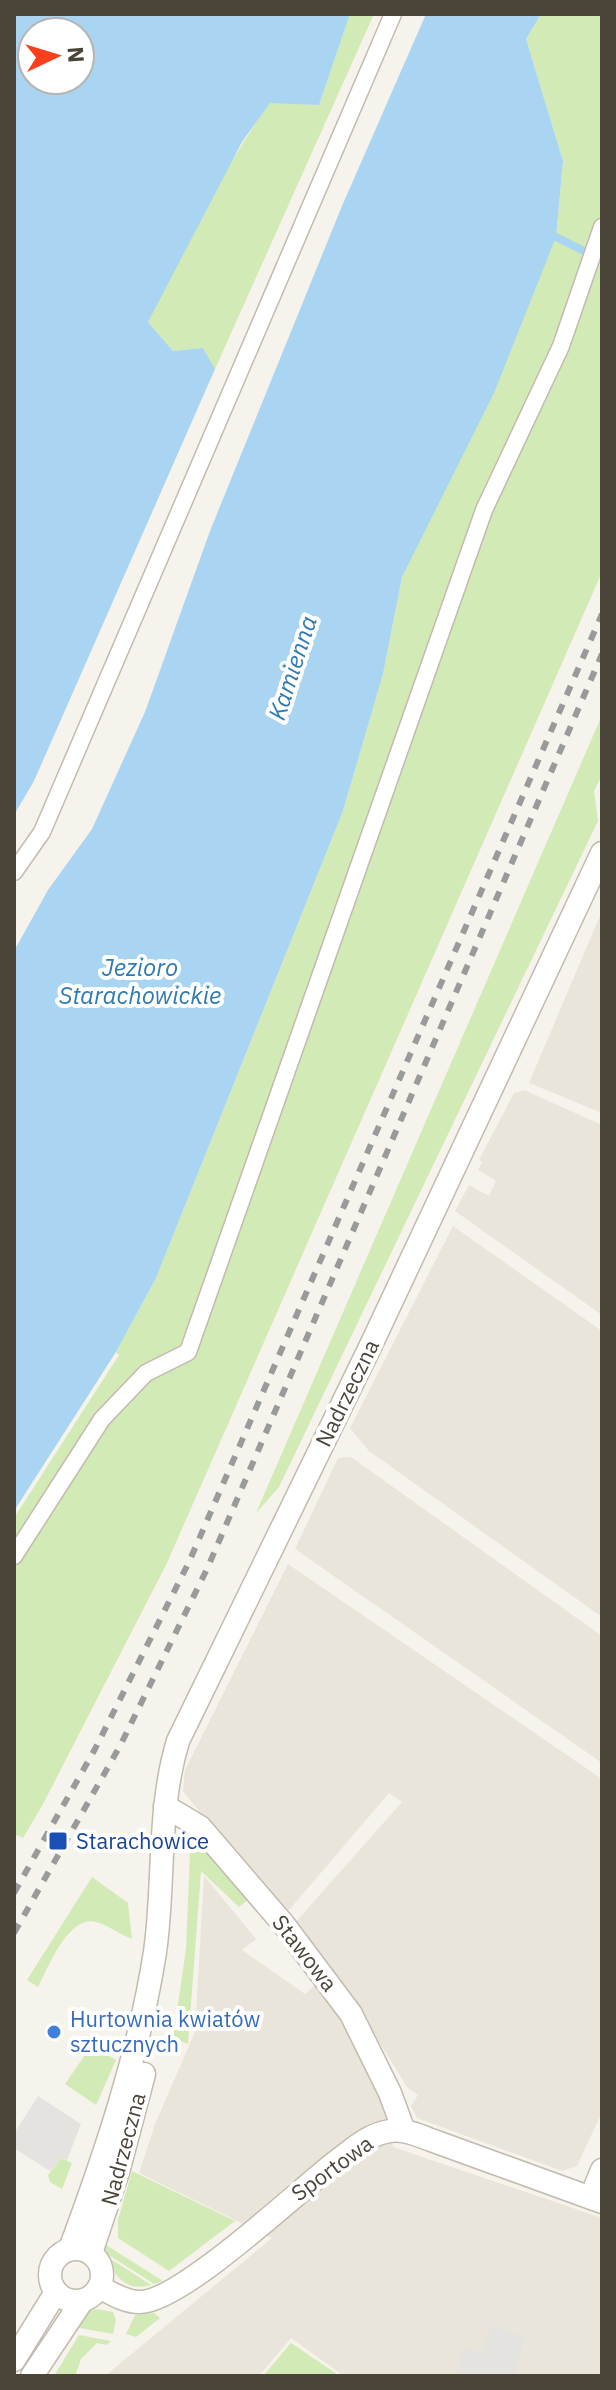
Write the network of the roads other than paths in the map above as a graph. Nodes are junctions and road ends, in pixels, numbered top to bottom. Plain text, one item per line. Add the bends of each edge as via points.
1 (393, 14) edge
2 (602, 227) edge
3 (602, 853) edge
4 (14, 872) edge
5 (14, 1556) edge
6 (165, 1806) junction
7 (404, 2131) junction
8 (602, 2170) edge
9 (596, 2200) edge
10 (81, 2251) junction
11 (56, 2292) junction
12 (90, 2294) junction
13 (14, 2360) edge
14 (32, 2376) edge

1 - 4 street via 42,832
2 - 5 street via 561,346 484,510 188,1352 146,1373 102,1419
3 - 6 street, Nadrzeczna via 178,1741
6 - 7 street, Stawowa via 200,1827 351,2014
6 - 10 street, Nadrzeczna via 153,2039 118,2172
7 - 9 street
7 - 12 street, Sportowa via 387,2131 363,2142 173,2292 139,2302
8 - 9 street
10 - 11 street via 60,2254 50,2269
10 - 12 street via 101,2266
11 - 12 street via 66,2300
11 - 13 street
12 - 14 street

